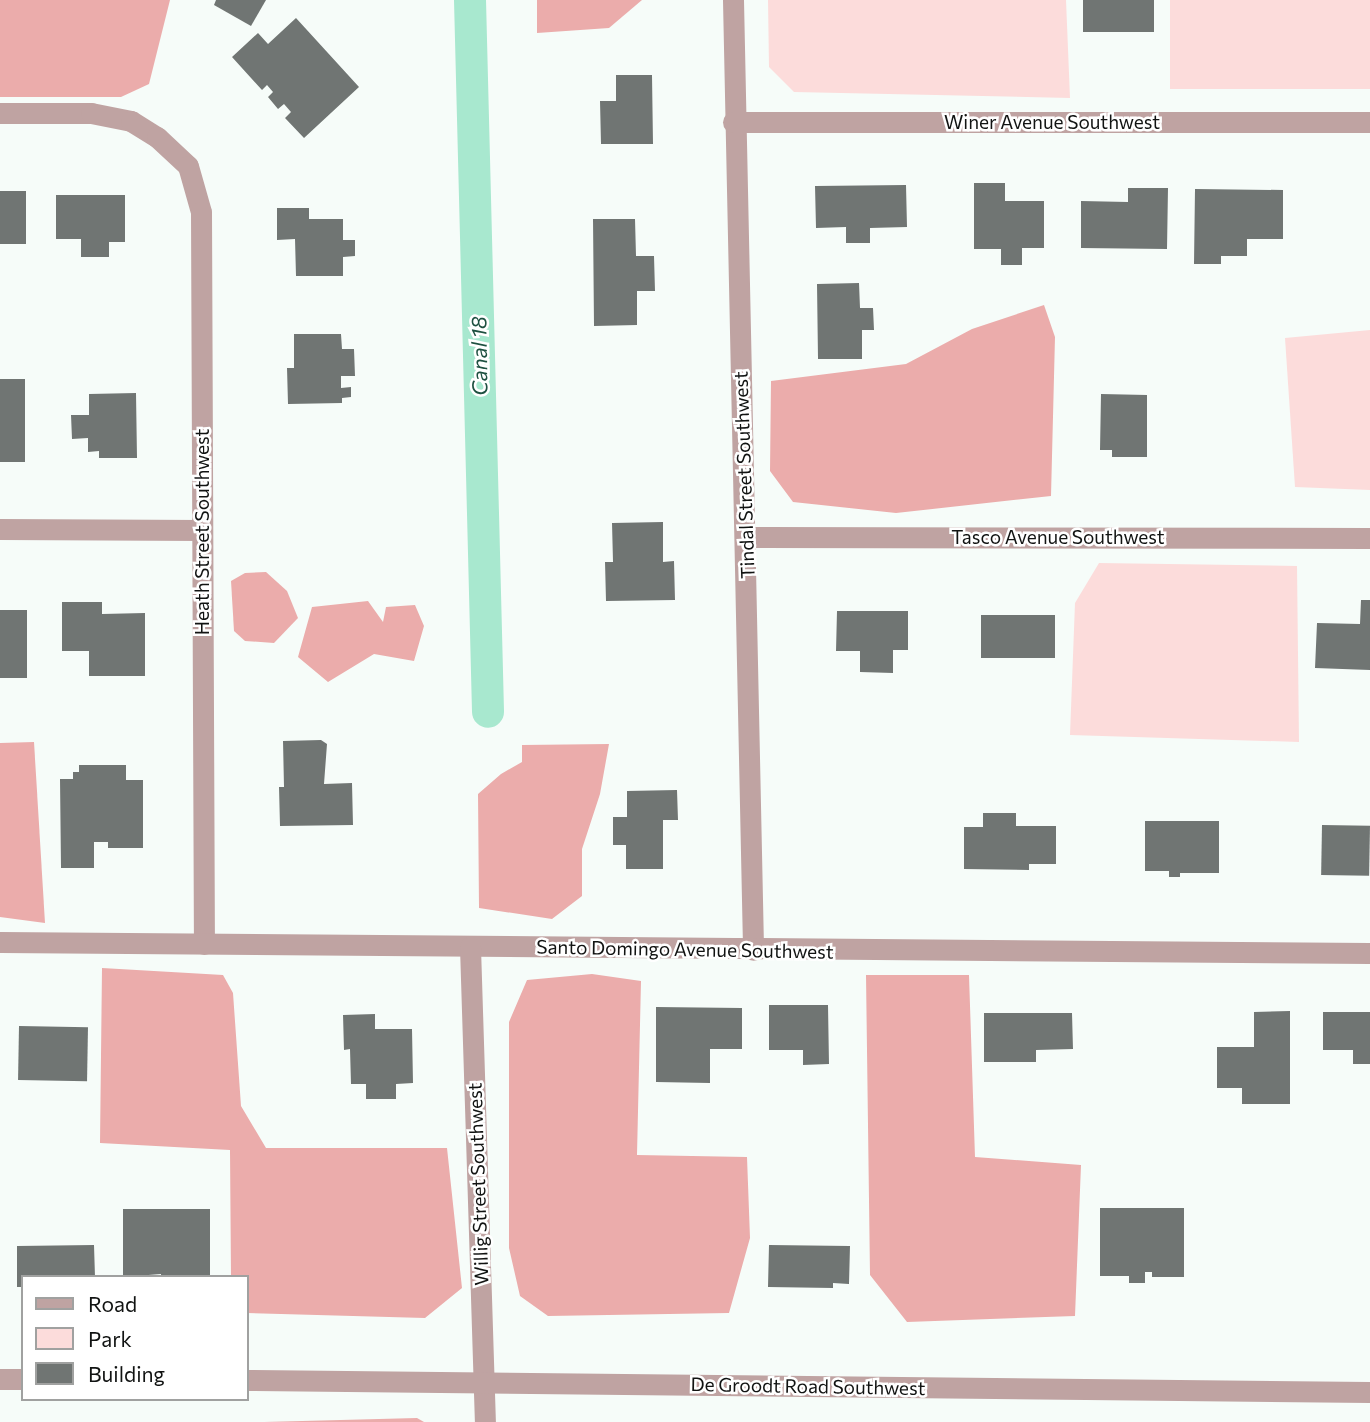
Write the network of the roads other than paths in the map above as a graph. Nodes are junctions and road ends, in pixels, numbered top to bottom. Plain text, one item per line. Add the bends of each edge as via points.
1 (733, 0) edge
2 (0, 113) edge
3 (733, 122) junction
4 (1370, 122) edge
5 (0, 529) edge
6 (202, 530) junction
7 (746, 537) junction
8 (1370, 538) edge
9 (0, 942) edge
10 (204, 943) junction
11 (470, 947) junction
12 (753, 950) junction
13 (1370, 953) edge
14 (0, 1379) edge
15 (21, 1379) edge
16 (248, 1380) edge
17 (485, 1382) junction
18 (1370, 1392) edge
19 (485, 1422) edge

1 - 3 street, Tindal Street Southwest
2 - 6 street, Heath Street Southwest via 91,113 131,121 157,137 188,166 201,212
3 - 4 street, Winer Avenue Southwest
3 - 7 street, Tindal Street Southwest
5 - 6 street
6 - 10 street, Heath Street Southwest
7 - 8 street, Tasco Avenue Southwest
7 - 12 street, Tindal Street Southwest
9 - 10 street, Santo Domingo Avenue Southwest
10 - 11 street, Santo Domingo Avenue Southwest
11 - 12 street, Santo Domingo Avenue Southwest
11 - 17 street, Willig Street Southwest
12 - 13 street, Santo Domingo Avenue Southwest
14 - 15 street
16 - 17 street, De Groodt Road Southwest
17 - 18 street, De Groodt Road Southwest
17 - 19 street, Willig Street Southwest

